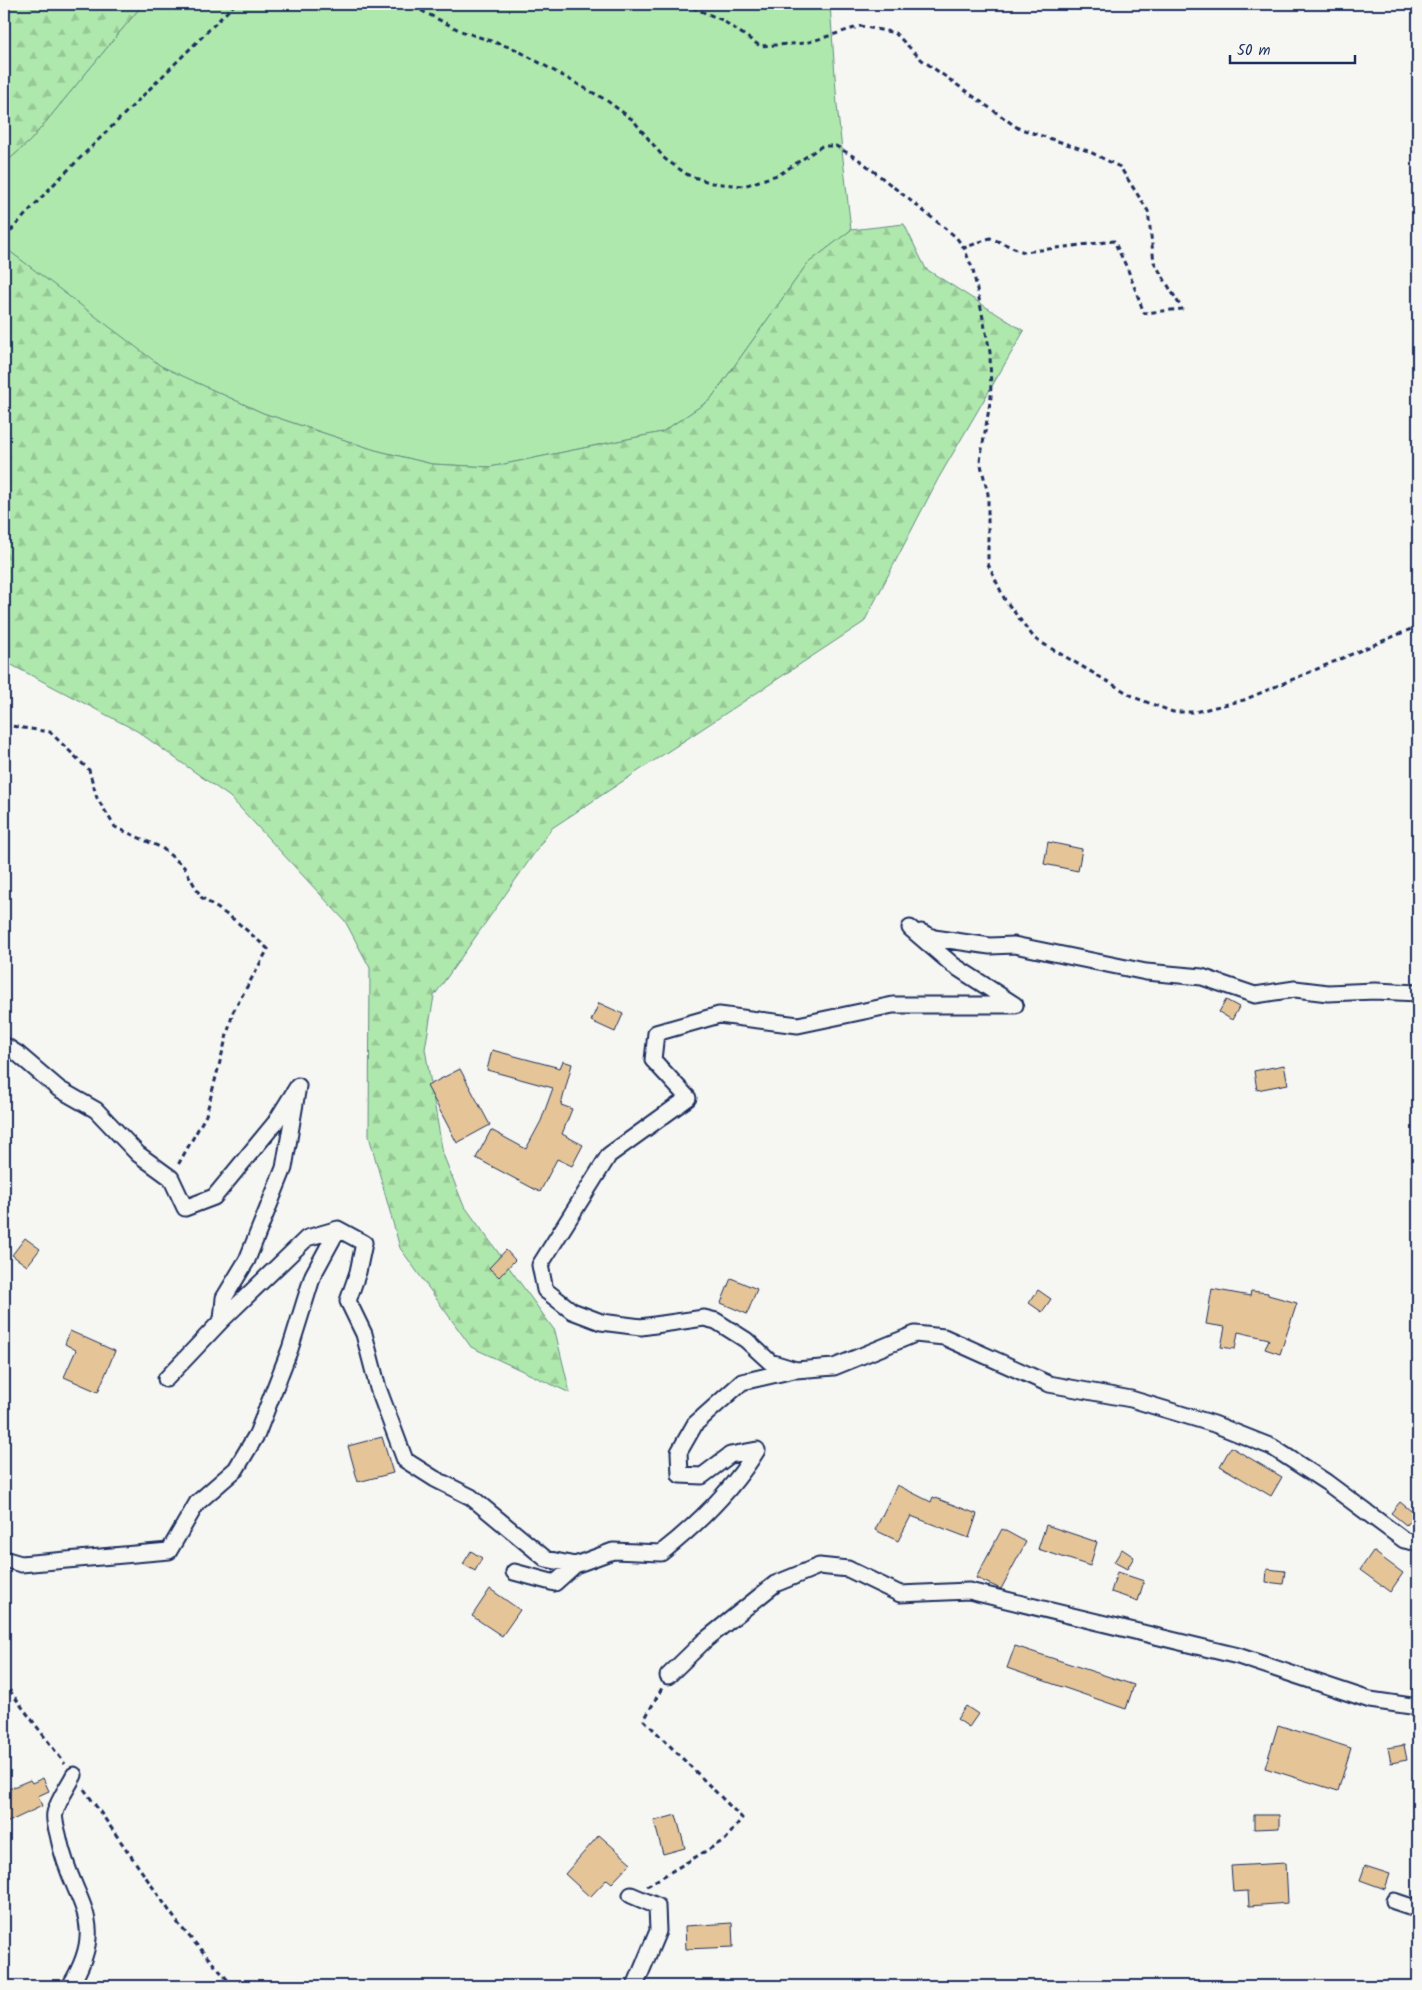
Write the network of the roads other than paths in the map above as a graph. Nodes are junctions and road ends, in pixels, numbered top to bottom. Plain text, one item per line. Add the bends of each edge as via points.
1 (1418, 993) edge
2 (4, 1045) edge
3 (338, 1229) junction
4 (222, 1320) junction
5 (796, 1370) junction
6 (166, 1379) dead end
7 (1418, 1543) edge
8 (4, 1560) edge
9 (575, 1565) junction
10 (514, 1572) dead end
11 (668, 1676) road end
12 (1418, 1707) edge
13 (74, 1775) road end
14 (631, 1895) road end
15 (1394, 1901) dead end
16 (1418, 1910) edge
17 (70, 1986) edge
18 (635, 1986) edge

1 - 5 street via 1328,993 1295,989 1255,995 1202,977 1146,972 1014,945 990,946 934,938 910,928 953,964 1015,1005 893,1005 798,1025 719,1015 656,1033 653,1060 688,1098 609,1155 540,1265 546,1290 572,1310 601,1322 640,1327 704,1318 716,1321 746,1340 770,1362
2 - 4 street via 59,1089 96,1110 138,1154 171,1178 185,1208 214,1197 275,1123 298,1086 284,1168 247,1260 224,1298
3 - 4 street via 307,1238
3 - 8 street via 313,1275 290,1348 257,1434 236,1469 196,1503 169,1551 21,1564
3 - 9 street via 364,1243 348,1301 364,1334 378,1388 405,1460 472,1497 546,1559
4 - 6 street
5 - 7 street via 834,1367 915,1334 944,1337 1049,1384 1131,1399 1214,1424 1272,1447 1404,1540
5 - 9 street via 742,1382 695,1424 679,1452 680,1474 702,1476 730,1455 757,1450 742,1475 698,1524 662,1554 613,1551
9 - 10 street via 555,1583
11 - 12 street via 704,1641 775,1584 819,1566 848,1570 900,1594 970,1591 1238,1656 1370,1700
13 - 17 street via 54,1814 64,1864 88,1915 89,1944
14 - 18 street via 657,1906 658,1931
15 - 16 street

